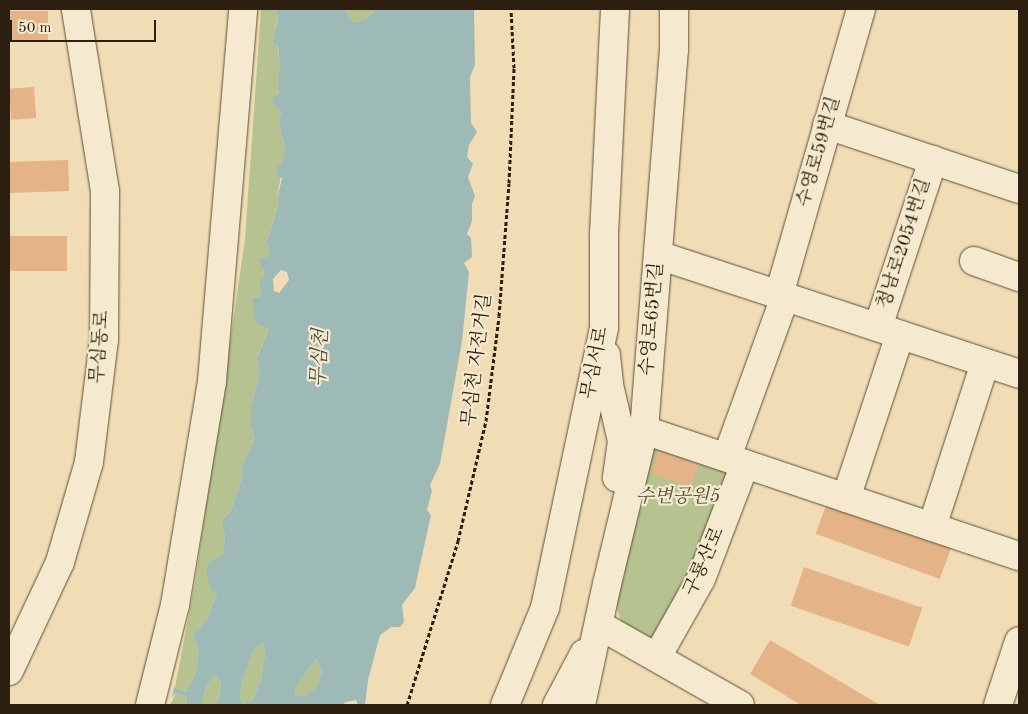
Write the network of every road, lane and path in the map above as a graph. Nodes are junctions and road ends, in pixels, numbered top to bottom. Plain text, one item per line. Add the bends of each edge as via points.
1 (76, 9) edge
2 (244, 9) edge
3 (511, 9) edge
4 (615, 9) edge
5 (674, 9) edge
6 (860, 9) edge
7 (827, 125) junction
8 (933, 160) junction
9 (1019, 189) edge
10 (658, 255) junction
11 (974, 262) dead end
12 (1019, 277) edge
13 (782, 296) junction
14 (604, 327) junction
15 (889, 331) junction
16 (761, 363) joint
17 (985, 363) junction
18 (1019, 374) edge
19 (644, 430) junction
20 (736, 461) junction
21 (846, 498) junction
22 (932, 527) junction
23 (1019, 556) edge
24 (600, 625) junction
25 (1019, 641) edge
26 (657, 657) junction
27 (9, 671) edge
28 (150, 705) edge
29 (407, 705) edge
30 (504, 705) edge
31 (556, 705) edge
32 (581, 705) edge
33 (740, 705) edge
34 (998, 705) edge

1 - 27 street, 무심동로 via 105,191 104,340 89,462 63,552
2 - 28 street via 212,381 175,605
3 - 29 path, 무심천 자전거길 via 514,68 509,183 499,316 486,421 458,541
4 - 14 street, 무심서로 via 604,234
5 - 10 street, 수영로65번길 via 674,50
6 - 7 street, 수영로59번길
7 - 8 street, 청남로2054번길
7 - 13 street, 수영로59번길
8 - 9 street, 청남로2054번길
8 - 15 street, 청남로2054번길
10 - 13 street
10 - 19 street, 수영로65번길
11 - 12 street
13 - 15 street
13 - 16 street, 수영로59번길
14 - 24 street via 609,385 622,441
14 - 30 street, 무심서로 via 546,608
15 - 17 street
15 - 21 street, 청남로2054번길 via 872,422
16 - 20 street, 구룡산로
17 - 18 street
17 - 22 street
19 - 20 street
19 - 24 street, 수영로65번길
20 - 21 street
20 - 26 street, 구룡산로 via 701,579
21 - 22 street
22 - 23 street
24 - 26 street
24 - 31 street
24 - 32 street
25 - 34 street
26 - 33 street

